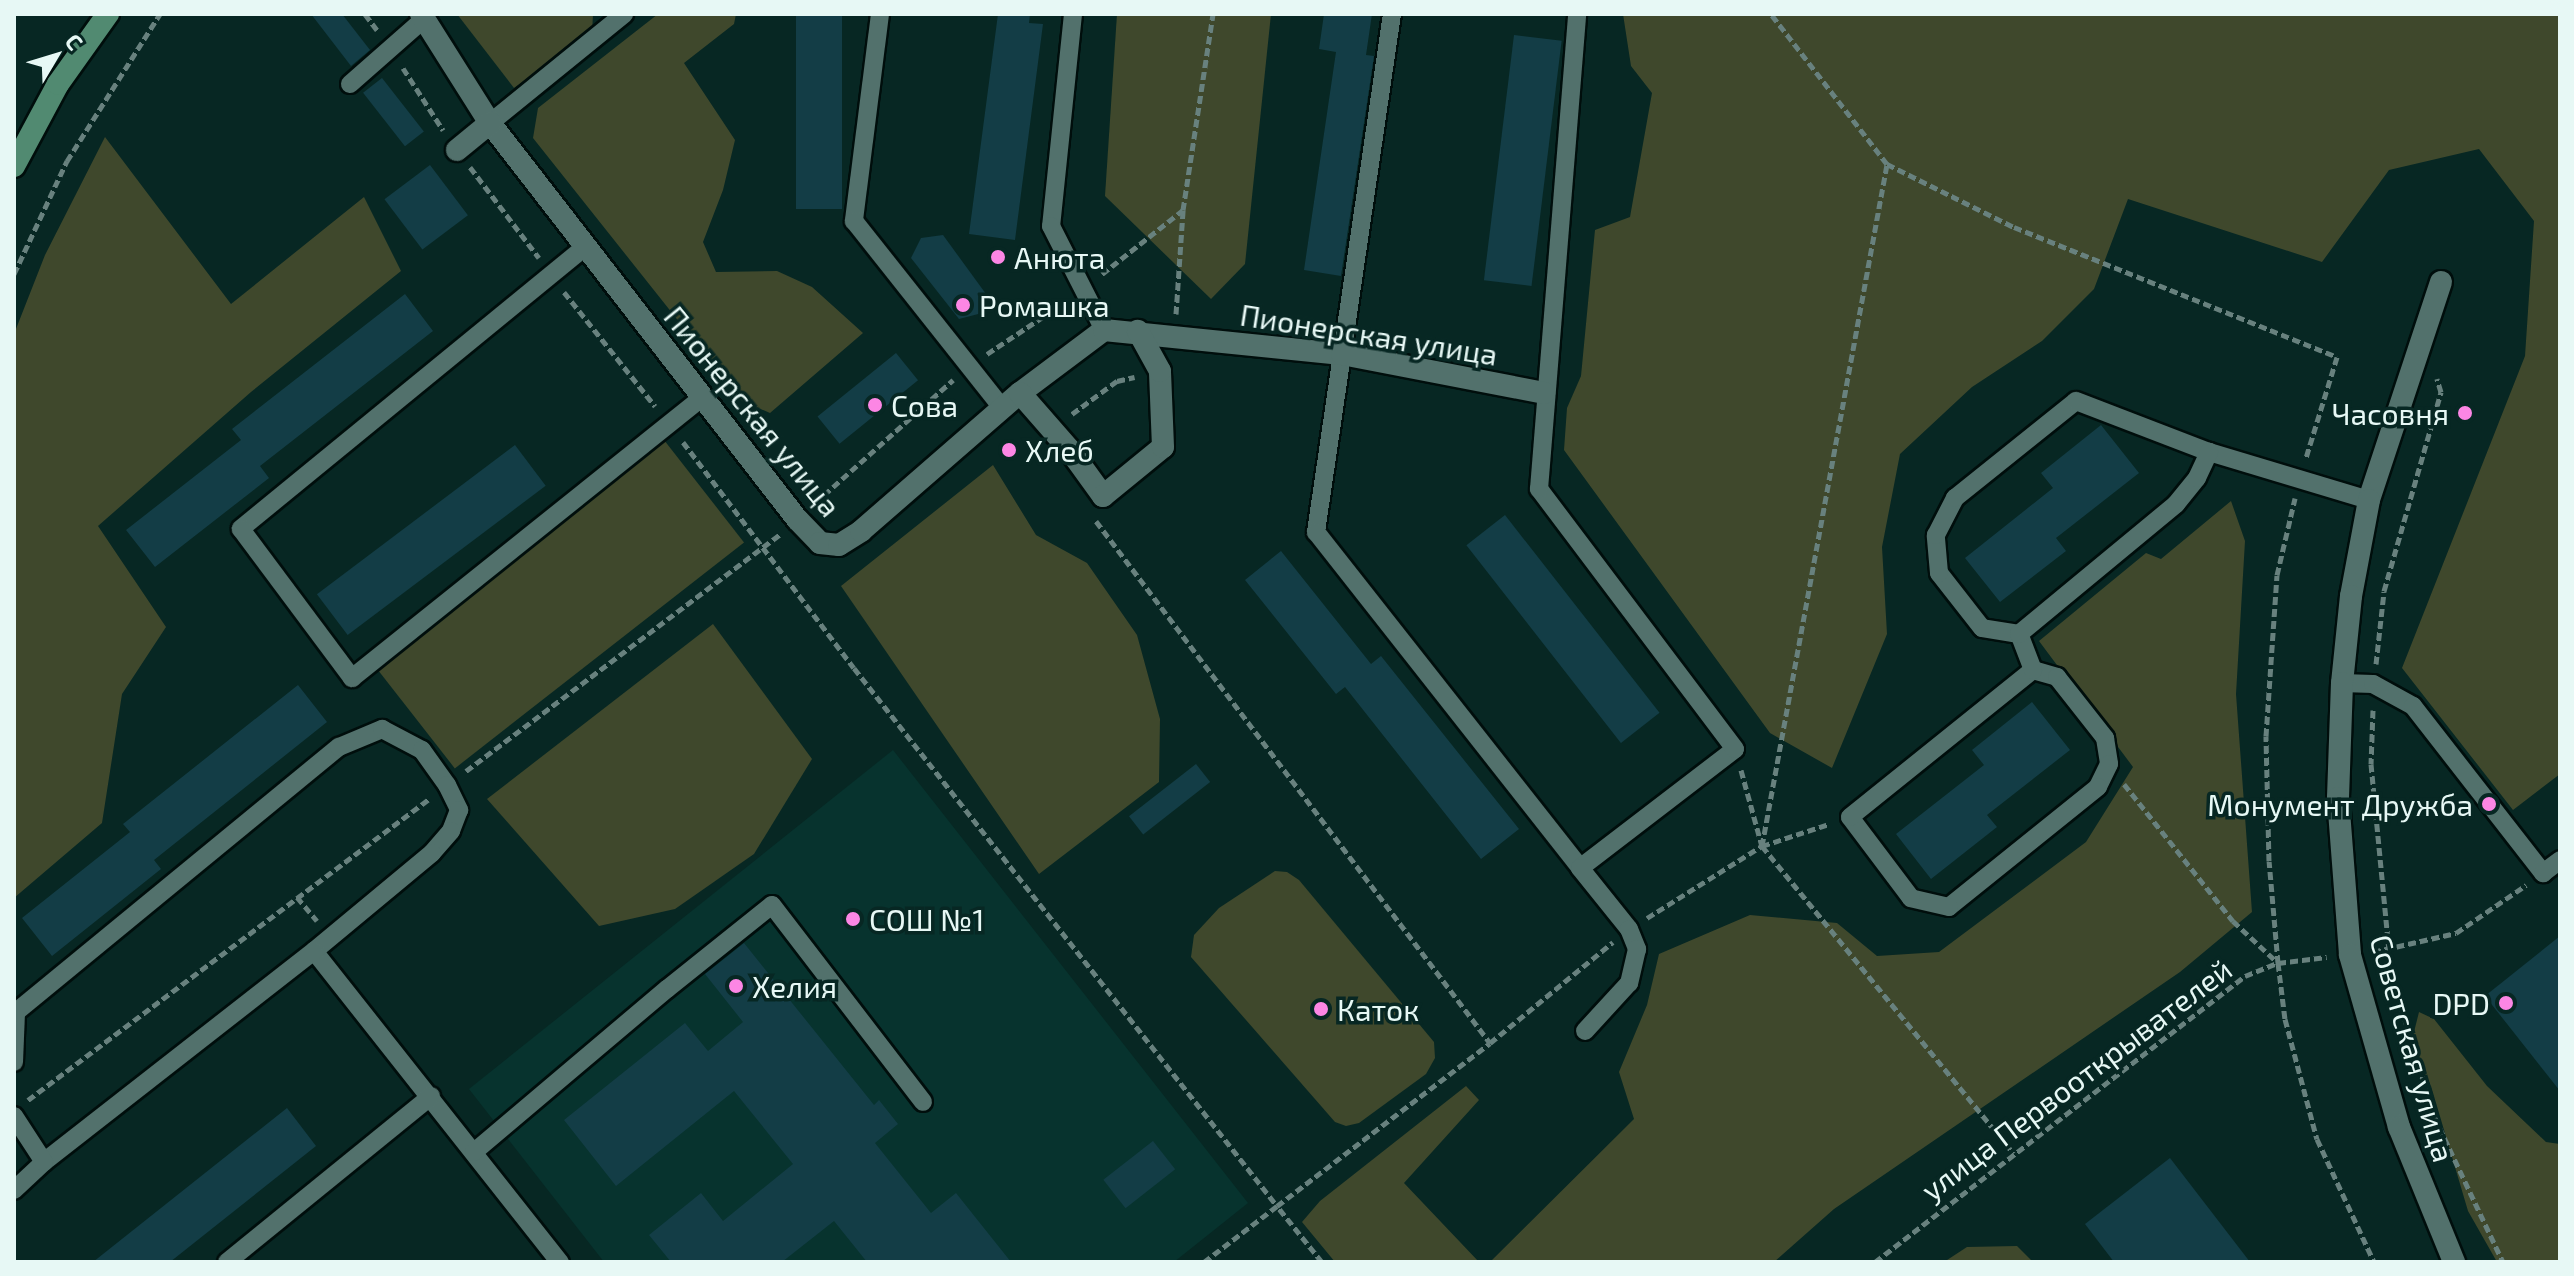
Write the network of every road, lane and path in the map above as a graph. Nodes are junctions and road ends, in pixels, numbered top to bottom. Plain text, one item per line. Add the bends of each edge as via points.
1 (108, 14) edge
2 (160, 14) edge
3 (365, 14) edge
4 (622, 14) edge
5 (880, 14) edge
6 (1073, 14) edge
7 (1213, 14) edge
8 (1392, 14) edge
9 (1577, 14) edge
10 (1771, 14) edge
11 (422, 16) edge
12 (390, 47) junction
13 (350, 84) dead end
14 (490, 123) junction
15 (457, 150) junction
16 (1887, 164) junction
17 (14, 166) edge
18 (1183, 210) junction
19 (585, 247) junction
20 (14, 274) edge
21 (551, 275) junction
22 (2441, 282) dead end
23 (1084, 288) junction
24 (1104, 330) junction
25 (1138, 331) junction
26 (1175, 335) junction
27 (2424, 335) junction
28 (1342, 354) junction
29 (968, 366) junction
30 (1160, 371) junction
31 (1020, 393) junction
32 (1544, 393) junction
33 (703, 397) junction
34 (1003, 409) junction
35 (669, 424) junction
36 (1069, 449) junction
37 (2209, 452) junction
38 (2299, 479) junction
39 (2369, 500) junction
40 (1087, 509) dead end
41 (797, 519) junction
42 (765, 546) junction
43 (2019, 634) junction
44 (2033, 670) junction
45 (2342, 683) junction
46 (2373, 684) junction
47 (1735, 749) junction
48 (447, 785) junction
49 (2133, 794) dead end
50 (1850, 817) junction
51 (1762, 846) junction
52 (2560, 860) edge
53 (1580, 868) junction
54 (2543, 873) junction
55 (1629, 929) junction
56 (2387, 950) junction
57 (314, 951) junction
58 (2350, 955) junction
59 (2278, 963) junction
60 (1585, 1031) dead end
61 (1490, 1043) junction
62 (14, 1062) edge
63 (431, 1096) junction
64 (26, 1101) dead end
65 (923, 1102) dead end
66 (14, 1116) edge
67 (474, 1152) junction
68 (2013, 1153) junction
69 (44, 1162) junction
70 (14, 1190) edge
71 (1277, 1206) junction
72 (227, 1262) edge
73 (560, 1262) edge
74 (1204, 1262) edge
75 (1322, 1262) edge
76 (1875, 1262) edge
77 (2374, 1262) edge
78 (2454, 1262) edge
79 (2503, 1262) edge

1 - 17 main road via 58,84
2 - 20 path via 67,161
3 - 12 path
4 - 14 lane
5 - 29 lane via 854,221
6 - 23 lane via 1051,226
7 - 18 path
8 - 28 lane
9 - 32 lane
10 - 16 path
11 - 12 lane
11 - 14 street, Пионерская улица
12 - 13 lane
12 - 15 path
14 - 15 street
14 - 19 street, Пионерская улица
15 - 21 path
16 - 38 path, улица Первооткрывателей via 2014,227 2337,357
16 - 51 path
18 - 23 path
18 - 26 path
19 - 21 lane
19 - 33 street, Пионерская улица
21 - 35 path
21 - 35 lane via 241,529 352,678
22 - 27 street, Советская улица
23 - 24 lane
23 - 29 path
24 - 25 street, Пионерская улица
24 - 31 street, Пионерская улица
25 - 26 street, Пионерская улица
25 - 30 street
26 - 28 street, Пионерская улица
27 - 39 street, Советская улица
27 - 46 path via 2441,392 2384,591
28 - 32 street, Пионерская улица
28 - 53 lane via 1316,532
29 - 34 lane
29 - 41 path
30 - 36 path via 1117,381 1068,416
30 - 36 street via 1163,447 1103,496
31 - 34 street, Пионерская улица
31 - 36 street
32 - 47 lane via 1539,489
33 - 35 lane
33 - 41 street, Пионерская улица
34 - 41 street, Пионерская улица via 839,545 820,543
35 - 42 path
37 - 38 lane
37 - 43 lane via 2176,504
37 - 43 lane via 2076,401 1955,498 1936,535 1939,573 1982,628
38 - 39 lane
38 - 59 path, улица Первооткрывателей via 2277,575 2266,736
39 - 45 street, Советская улица
40 - 61 path
41 - 42 path
42 - 48 path
42 - 71 path via 854,668
43 - 44 lane
44 - 50 lane
44 - 50 lane via 2057,677 2105,738 2109,764 2098,787 1949,907 1911,898
45 - 46 lane
45 - 58 street, Советская улица via 2338,798
46 - 54 lane via 2413,706
46 - 56 path via 2371,764
47 - 51 path
47 - 53 lane
48 - 57 lane via 459,810 451,831 432,853
48 - 62 lane via 422,750 382,729 339,747 16,1012
48 - 64 path
49 - 59 path via 2233,921
50 - 51 path
51 - 55 path
51 - 68 path
52 - 54 lane
53 - 55 lane
54 - 56 path via 2456,933
55 - 60 lane via 1637,949 1629,983
55 - 61 path
56 - 58 path
56 - 79 path via 2434,1116
57 - 63 lane
57 - 69 lane
58 - 59 path
58 - 78 street, Советская улица via 2399,1127
59 - 68 path, улица Первооткрывателей via 2245,976
59 - 77 path via 2285,1019 2317,1139
61 - 71 path
63 - 67 lane
63 - 72 lane
65 - 67 lane via 772,905
66 - 69 lane
67 - 73 lane
68 - 76 path, улица Первооткрывателей
69 - 70 lane
71 - 74 path
71 - 75 path

